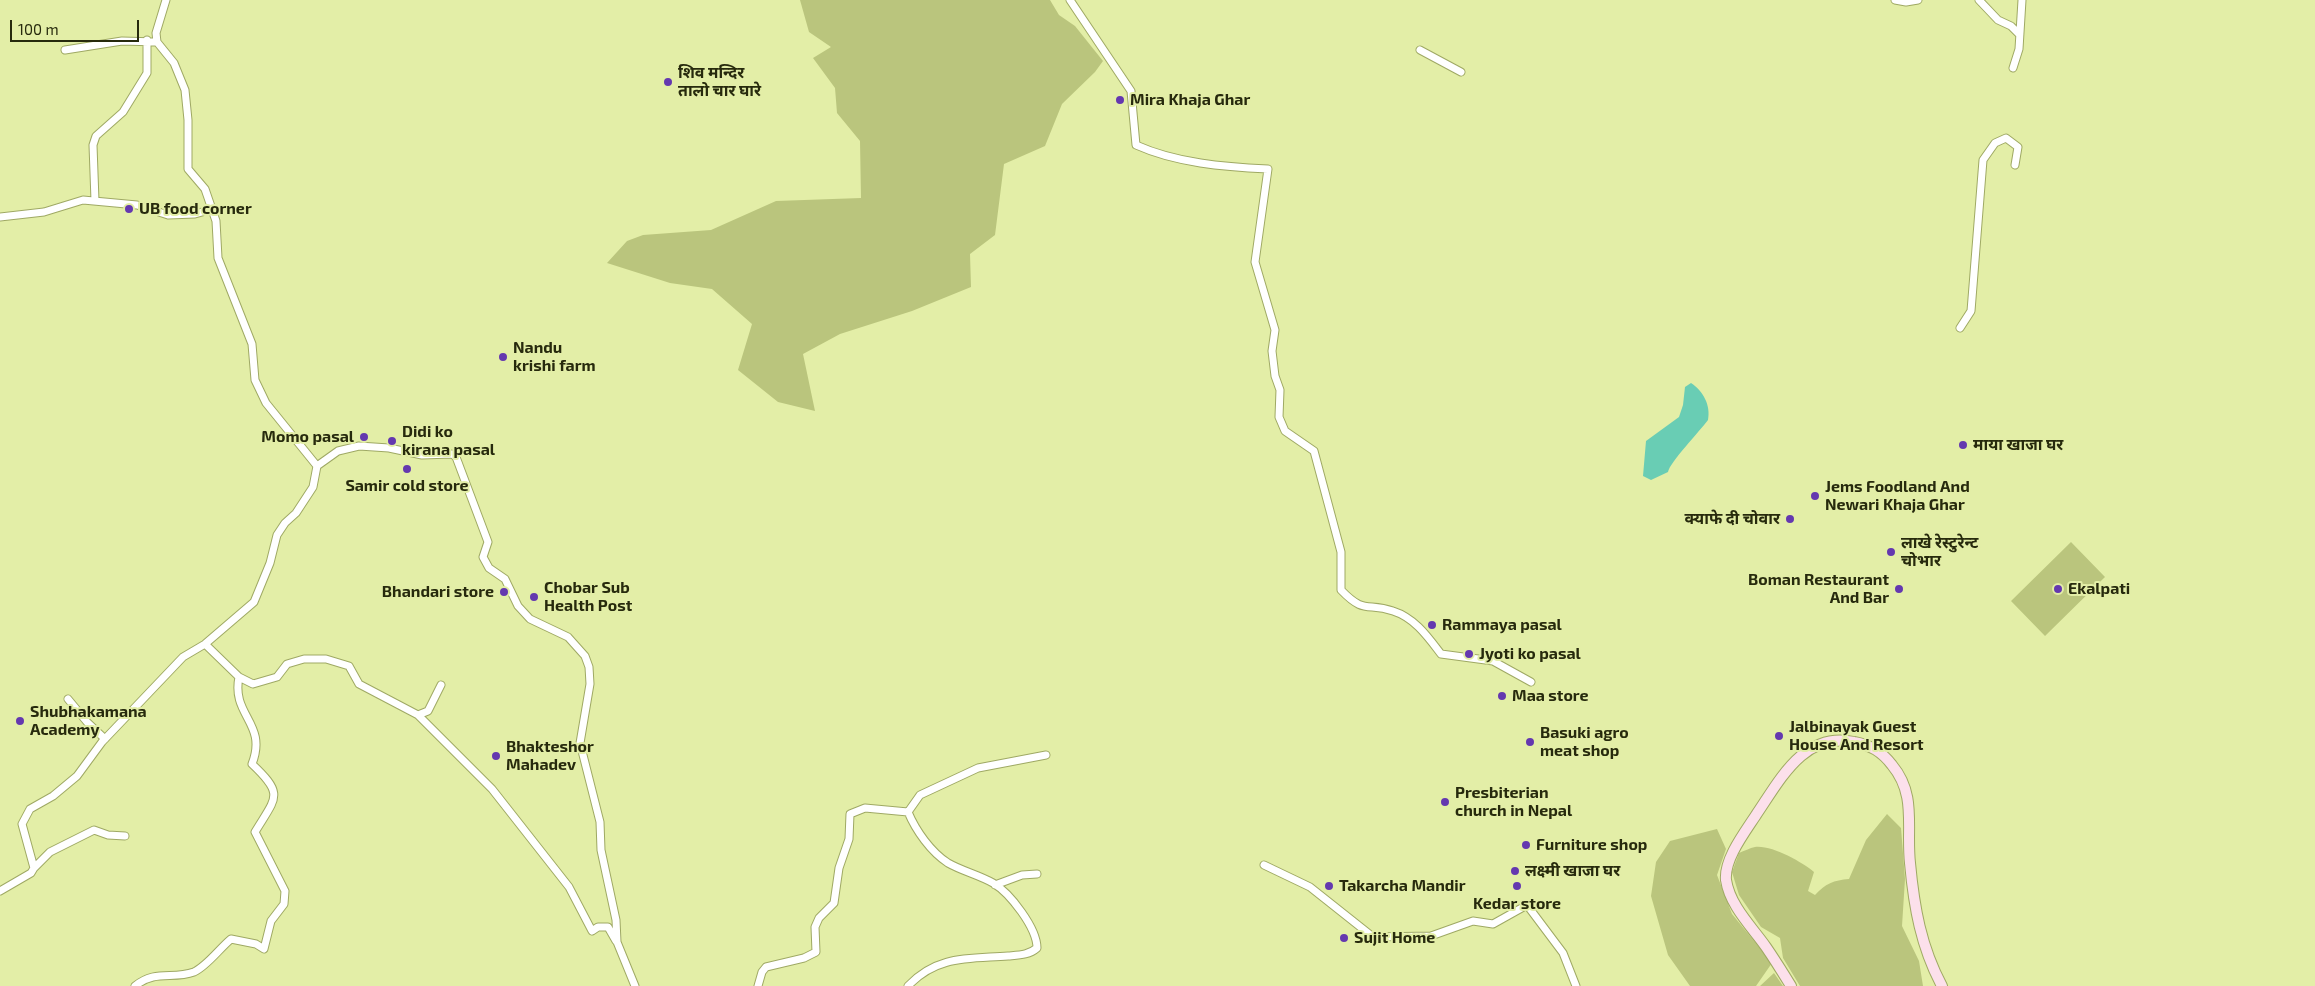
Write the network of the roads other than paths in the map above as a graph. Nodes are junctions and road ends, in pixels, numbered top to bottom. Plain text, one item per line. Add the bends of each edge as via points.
1 (166, 0) edge
2 (1070, 0) edge
3 (1895, 0) edge
4 (1918, 0) edge
5 (1979, 0) edge
6 (2022, 0) edge
7 (2019, 34) junction
8 (147, 40) junction
9 (157, 42) junction
10 (65, 50) dead end
11 (1420, 50) dead end
12 (2013, 68) dead end
13 (1461, 72) dead end
14 (2015, 165) dead end
15 (95, 201) junction
16 (212, 209) junction
17 (0, 216) edge
18 (1960, 328) dead end
19 (317, 466) junction
20 (205, 644) junction
21 (239, 677) junction
22 (1531, 682) dead end
23 (441, 685) dead end
24 (68, 699) dead end
25 (418, 715) junction
26 (106, 739) junction
27 (1046, 755) dead end
28 (908, 812) junction
29 (125, 836) dead end
30 (1264, 865) dead end
31 (34, 868) junction
32 (1037, 874) dead end
33 (995, 884) junction
34 (0, 891) edge
35 (617, 942) junction
36 (135, 986) edge
37 (635, 986) edge
38 (758, 986) edge
39 (908, 986) edge
40 (1576, 986) edge
41 (1791, 986) edge
42 (1942, 986) edge

1 - 9 street via 156,33
2 - 22 street via 1131,91 1136,145 1158,155 1232,167 1268,169 1255,262 1275,330 1272,351 1280,390 1279,417 1286,431 1314,451 1341,552 1341,590 1361,607 1393,611 1418,624 1441,654 1493,661
3 - 4 street
5 - 7 street via 1998,20
6 - 7 street
7 - 12 street via 2019,49
8 - 9 street
8 - 10 street
8 - 15 street via 147,73 123,112 96,136 93,145
9 - 16 street via 174,63 185,90 188,169 205,189
11 - 13 street
14 - 18 street via 2018,147 2006,138 1995,143 1983,160 1971,311
15 - 16 street via 137,205 168,216
15 - 17 street via 83,200 44,212
16 - 19 street via 216,221 218,258 252,344 255,380 266,403
19 - 20 street via 313,487 277,535 254,602
19 - 35 street via 338,450 359,446 422,455 452,454 470,490 488,542 483,557 489,568 505,579 518,606 530,619 568,637 585,656 590,684 580,743 600,822 601,850 616,920
20 - 21 street
20 - 26 street via 183,657
21 - 25 street via 253,684 277,677 287,664 304,659 326,659 350,666 358,684
21 - 36 street via 239,704 254,728 257,753 252,764 272,782 274,799 255,832 285,891 284,904 271,921 264,949 231,939 204,967 192,973 146,977
23 - 25 street via 428,711
24 - 26 street
25 - 35 street via 492,790 569,887 592,931 608,927
26 - 31 street via 78,776 30,809 25,816 22,824
27 - 28 street via 971,771 920,794
28 - 33 street via 926,841 947,862
28 - 38 street via 865,808 850,814 849,839 839,868 834,903 815,927 816,952 766,968
29 - 31 street via 108,836 94,830 50,852
30 - 40 street via 1310,887 1373,937 1430,936 1473,921 1493,924 1527,905 1563,953
31 - 34 street
32 - 33 street via 1022,875
33 - 39 street via 1027,920 1037,948 1025,954 949,960 928,968
35 - 37 street
41 - 42 main road via 1732,900 1726,878 1728,867 1750,824 1788,768 1821,743 1837,740 1866,744 1881,752 1903,780 1910,808 1909,860 1918,925 1928,961

